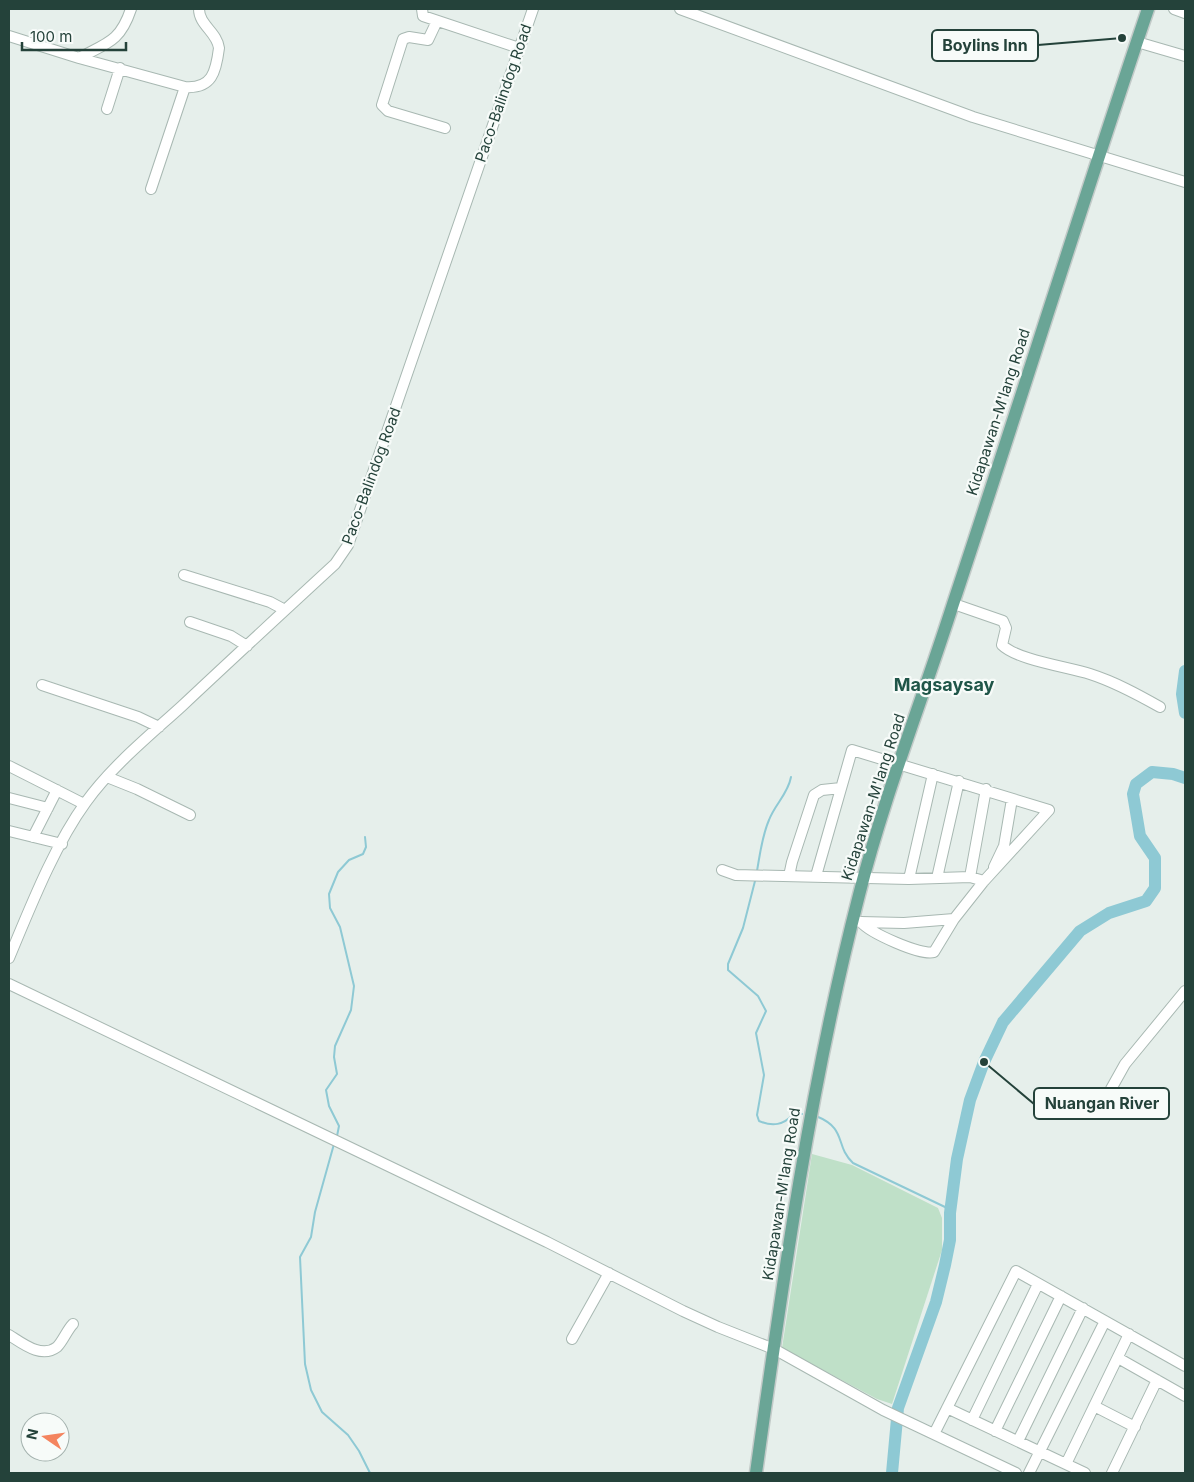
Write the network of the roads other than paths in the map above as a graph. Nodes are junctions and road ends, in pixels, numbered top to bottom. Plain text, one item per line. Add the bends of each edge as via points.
1 (131, 9) edge
2 (199, 9) edge
3 (422, 9) edge
4 (533, 9) edge
5 (680, 9) edge
6 (1148, 9) edge
7 (1174, 9) edge
8 (1185, 13) edge
9 (437, 21) junction
10 (9, 36) edge
11 (1137, 42) junction
12 (519, 48) junction
13 (1185, 56) edge
14 (79, 58) junction
15 (120, 68) junction
16 (185, 87) junction
17 (108, 108) dead end
18 (445, 128) dead end
19 (1098, 154) junction
20 (1185, 182) edge
21 (151, 189) dead end
22 (184, 575) dead end
23 (954, 604) junction
24 (285, 610) junction
25 (190, 622) dead end
26 (247, 646) junction
27 (42, 685) dead end
28 (1160, 708) dead end
29 (159, 727) junction
30 (899, 764) junction
31 (9, 766) edge
32 (933, 774) junction
33 (107, 778) junction
34 (959, 781) junction
35 (841, 788) junction
36 (986, 789) junction
37 (57, 790) junction
38 (9, 798) edge
39 (1012, 799) junction
40 (84, 804) junction
41 (48, 808) junction
42 (190, 815) dead end
43 (9, 831) edge
44 (33, 837) junction
45 (62, 844) junction
46 (722, 870) dead end
47 (789, 876) junction
48 (816, 876) junction
49 (970, 877) junction
50 (864, 878) junction
51 (937, 878) junction
52 (909, 879) junction
53 (986, 879) junction
54 (954, 919) junction
55 (857, 922) junction
56 (9, 958) edge
57 (9, 984) edge
58 (1185, 991) edge
59 (1111, 1089) dead end
60 (609, 1273) junction
61 (1038, 1284) junction
62 (1061, 1296) junction
63 (1083, 1308) junction
64 (1105, 1321) junction
65 (73, 1324) dead end
66 (1129, 1334) junction
67 (9, 1335) edge
68 (572, 1339) dead end
69 (774, 1349) junction
70 (1118, 1358) junction
71 (1185, 1366) edge
72 (1157, 1380) junction
73 (1185, 1396) edge
74 (1094, 1406) junction
75 (947, 1408) junction
76 (972, 1420) junction
77 (1135, 1427) junction
78 (995, 1431) junction
79 (934, 1434) junction
80 (1018, 1441) junction
81 (1040, 1452) junction
82 (1066, 1464) junction
83 (756, 1473) edge
84 (1016, 1473) edge
85 (1029, 1473) edge
86 (1085, 1473) edge
87 (1112, 1473) edge

1 - 14 street via 116,38
2 - 16 street via 200,18 219,43 218,54 208,82 198,88
3 - 9 street via 423,16
4 - 12 street, Paco-Balindog Road
5 - 19 street via 964,114
6 - 11 main road, Kidapawan-M'lang Road
7 - 8 street
9 - 12 street
9 - 18 street via 428,40 409,37 403,40 382,105 388,111
10 - 14 street
11 - 13 street
11 - 19 main road, Kidapawan-M'lang Road
12 - 24 street, Paco-Balindog Road via 348,545 335,564
14 - 15 street
15 - 16 street
15 - 17 street
16 - 21 street
19 - 20 street
19 - 23 main road, Kidapawan-M'lang Road
22 - 24 street via 270,602
23 - 28 street via 1003,621 1006,628 1002,645 1014,653 1090,674 1130,690
23 - 30 main road, Kidapawan-M'lang Road
24 - 26 street, Paco-Balindog Road
25 - 26 street via 231,636
26 - 29 street, Paco-Balindog Road
27 - 29 street
29 - 33 street, Paco-Balindog Road
30 - 32 street
30 - 35 street via 852,750
30 - 50 main road, Kidapawan-M'lang Road
31 - 37 street
32 - 34 street
32 - 52 street
33 - 40 street, Paco-Balindog Road
33 - 42 street
34 - 36 street
34 - 51 street
35 - 47 street via 822,790 814,795
35 - 48 street
36 - 39 street
36 - 49 street
37 - 40 street
37 - 41 street
38 - 41 street
39 - 53 street via 1004,846
39 - 53 street via 1049,810
40 - 45 street, Paco-Balindog Road
41 - 44 street
43 - 44 street
44 - 45 street
45 - 56 street, Paco-Balindog Road
46 - 47 street via 736,875
47 - 48 street
48 - 50 street
49 - 51 street
49 - 53 street
50 - 52 street
50 - 55 main road, Kidapawan-M'lang Road
51 - 52 street
53 - 54 street
54 - 55 street
54 - 55 street via 934,952 928,954
55 - 69 main road, Kidapawan-M'lang Road via 808,1121
57 - 60 street
58 - 59 street via 1142,1040
60 - 68 street
60 - 69 street via 718,1328
61 - 62 street
61 - 75 street via 1016,1271
61 - 76 street
62 - 63 street
62 - 78 street
63 - 64 street
63 - 80 street
64 - 66 street
64 - 81 street
65 - 67 street via 59,1345 48,1351 33,1349
66 - 70 street
66 - 71 street
69 - 79 street via 883,1410
69 - 83 main road, Kidapawan-M'lang Road
70 - 72 street
70 - 74 street
72 - 73 street
72 - 77 street
74 - 77 street
74 - 82 street
75 - 76 street
75 - 79 street
76 - 78 street
77 - 87 street
78 - 80 street
79 - 84 street
80 - 81 street
81 - 82 street
81 - 85 street
82 - 86 street

